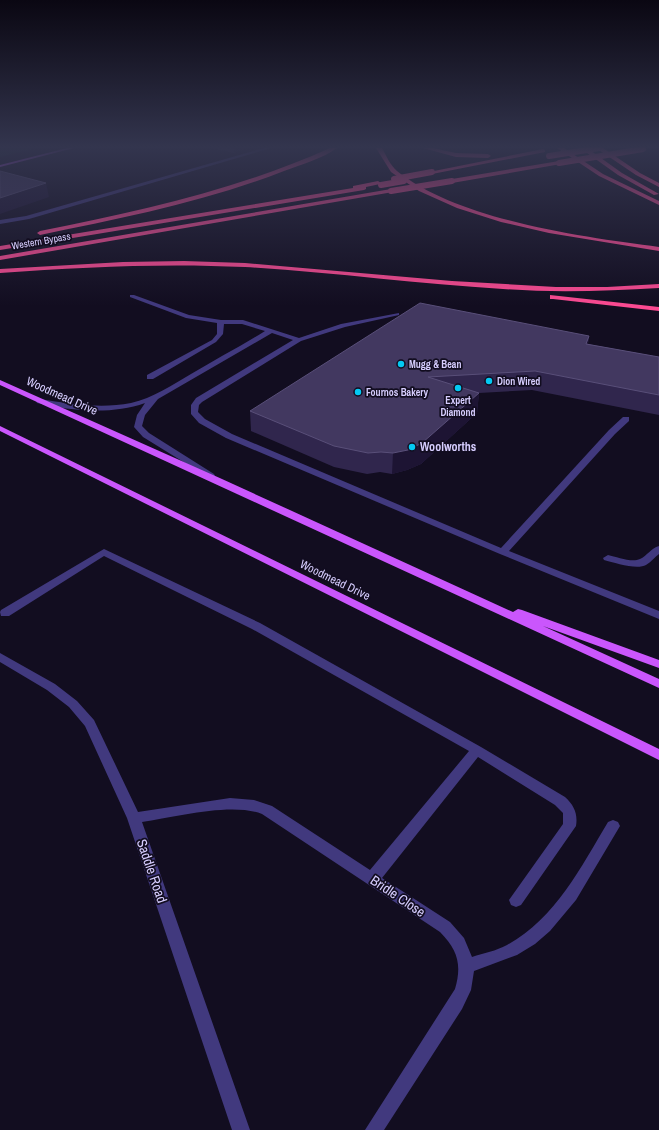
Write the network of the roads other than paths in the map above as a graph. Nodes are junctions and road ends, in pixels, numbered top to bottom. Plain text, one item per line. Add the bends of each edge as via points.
1 (87, 201) edge
2 (184, 201) edge
3 (283, 201) edge
4 (334, 201) edge
5 (445, 201) edge
6 (0, 222) edge
7 (33, 234) dead end
8 (12, 239) dead end
9 (0, 241) edge
10 (0, 248) edge
11 (659, 248) edge
12 (0, 258) edge
13 (291, 268) junction
14 (0, 271) edge
15 (659, 286) edge
16 (132, 296) dead end
17 (659, 309) edge
18 (397, 314) dead end
19 (221, 322) junction
20 (271, 331) junction
21 (300, 340) junction
22 (150, 377) dead end
23 (0, 382) edge
24 (157, 396) junction
25 (40, 401) junction
26 (626, 419) dead end
27 (0, 428) edge
28 (219, 481) junction
29 (659, 548) edge
30 (503, 552) junction
31 (608, 558) dead end
32 (456, 590) junction
33 (5, 613) dead end
34 (659, 615) edge
35 (0, 657) edge
36 (659, 664) edge
37 (659, 684) edge
38 (477, 750) junction
39 (659, 755) edge
40 (134, 818) junction
41 (613, 826) dead end
42 (372, 879) junction
43 (516, 900) dead end
44 (466, 967) junction
45 (241, 1130) edge
46 (374, 1130) edge

1 - 6 street via 27,218
2 - 7 highway
3 - 10 highway, Western Bypass
4 - 12 highway, Western Bypass, bridge
5 - 11 highway via 545,231
8 - 9 highway
13 - 14 highway via 122,264
13 - 15 highway via 530,289 593,290
13 - 17 highway
16 - 19 street via 179,314
18 - 21 street via 343,325
19 - 20 street via 243,322
19 - 22 street via 220,334 214,341
20 - 21 street
20 - 24 street
21 - 30 street via 200,400 195,404 195,415 229,436
23 - 25 main road, Woodmead Drive
24 - 25 street via 120,407 90,408
24 - 28 street via 144,408 138,419 138,427 146,435
25 - 28 main road, Woodmead Drive
26 - 30 street
27 - 39 main road, Woodmead Drive
28 - 32 main road, Woodmead Drive
29 - 31 street via 642,563 628,563
30 - 34 street
32 - 36 main road
32 - 37 main road, Woodmead Drive
33 - 38 street via 104,552 256,626
35 - 40 street, Saddle Road via 51,687 73,704 90,723
38 - 42 street
38 - 43 street via 560,800 568,808 571,818 569,826
40 - 42 street, Bridle Close via 230,803 254,805 267,810
40 - 45 street, Saddle Road
41 - 44 street via 565,904 537,933 512,950
42 - 44 street, Bridle Close via 455,936 462,947
44 - 46 street, Bridle Close via 464,988 458,1000

